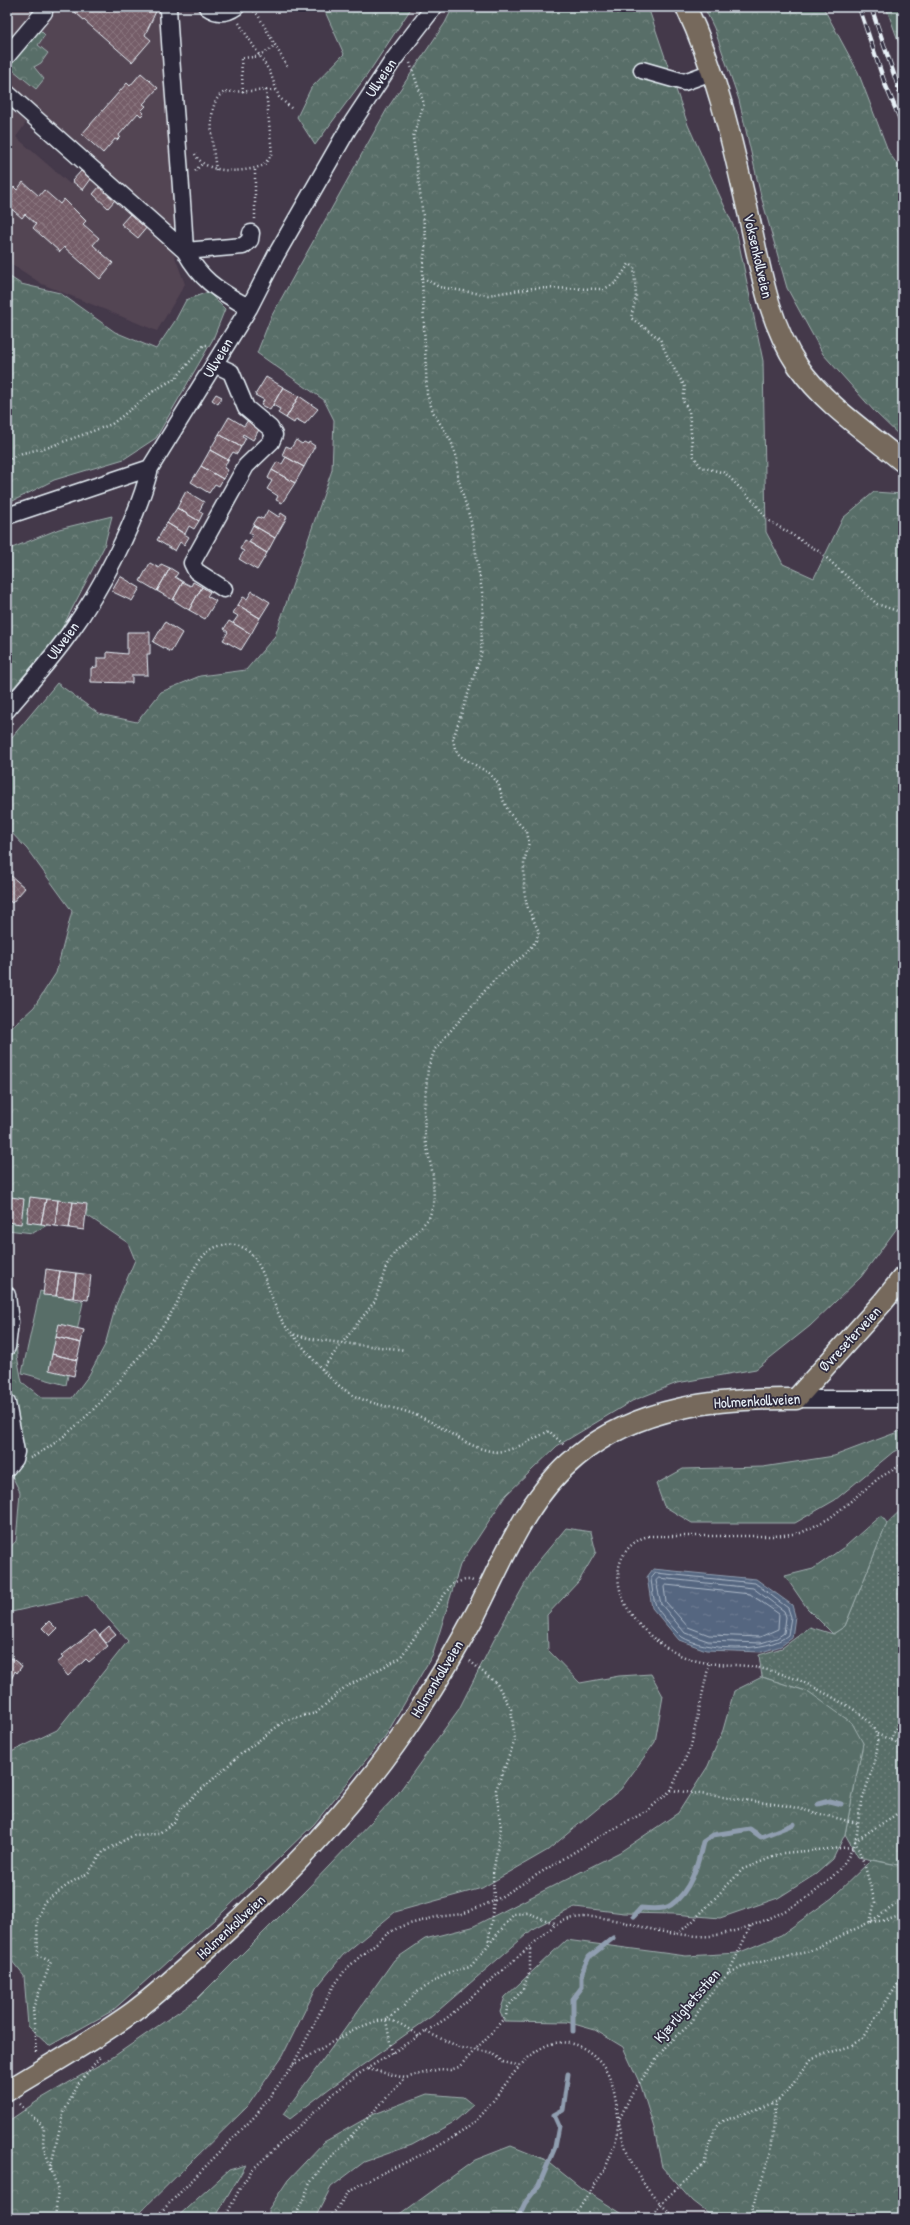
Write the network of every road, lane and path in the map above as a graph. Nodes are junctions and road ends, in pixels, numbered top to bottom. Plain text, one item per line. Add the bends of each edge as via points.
1 (168, 7) edge
2 (207, 7) edge
3 (249, 7) edge
4 (434, 7) edge
5 (686, 7) edge
6 (231, 10) edge
7 (44, 12) dead end
8 (405, 45) junction
9 (276, 46) junction
10 (259, 55) junction
11 (7, 56) edge
12 (288, 68) dead end
13 (642, 70) dead end
14 (712, 72) junction
15 (266, 90) junction
16 (275, 90) junction
17 (243, 92) junction
18 (7, 93) edge
19 (292, 110) dead end
20 (194, 151) dead end
21 (202, 164) junction
22 (198, 168) dead end
23 (255, 168) junction
24 (216, 170) junction
25 (253, 227) joint
26 (186, 251) junction
27 (422, 277) junction
28 (249, 308) junction
29 (225, 346) junction
30 (214, 364) junction
31 (7, 461) edge
32 (903, 462) edge
33 (150, 468) junction
34 (7, 516) edge
35 (224, 589) dead end
36 (903, 613) edge
37 (7, 710) edge
38 (903, 1277) edge
39 (7, 1295) edge
40 (293, 1334) junction
41 (7, 1347) edge
42 (405, 1350) dead end
43 (322, 1369) junction
44 (796, 1399) junction
45 (903, 1399) edge
46 (7, 1404) edge
47 (577, 1456) junction
48 (11, 1463) edge
49 (903, 1464) edge
50 (487, 1590) junction
51 (466, 1658) dead end
52 (709, 1664) junction
53 (903, 1708) edge
54 (877, 1734) junction
55 (903, 1737) edge
56 (891, 1740) junction
57 (902, 1744) edge
58 (671, 1790) junction
59 (903, 1810) edge
60 (857, 1823) junction
61 (855, 1841) junction
62 (852, 1847) junction
63 (903, 1900) edge
64 (494, 1901) junction
65 (903, 1915) edge
66 (870, 1922) junction
67 (556, 1924) junction
68 (752, 1924) junction
69 (676, 1934) junction
70 (488, 1944) junction
71 (530, 1947) junction
72 (728, 1975) junction
73 (903, 1976) edge
74 (386, 2020) junction
75 (426, 2032) junction
76 (420, 2037) junction
77 (473, 2051) junction
78 (103, 2053) dead end
79 (392, 2053) junction
80 (293, 2065) junction
81 (521, 2066) junction
82 (367, 2069) junction
83 (38, 2072) junction
84 (405, 2078) junction
85 (11, 2096) edge
86 (776, 2102) junction
87 (619, 2120) junction
88 (50, 2170) junction
89 (660, 2204) junction
90 (54, 2218) edge
91 (155, 2218) edge
92 (225, 2218) edge
93 (295, 2218) edge
94 (330, 2218) edge
95 (573, 2218) edge
96 (651, 2218) edge
97 (676, 2218) edge
98 (749, 2218) edge

1 - 26 street
2 - 6 street via 217,13
3 - 9 path via 258,15
4 - 8 street, Ullveien
5 - 14 main road, Voksenkollveien
6 - 10 path
7 - 11 street
8 - 27 path via 424,104 413,137 426,240
8 - 28 street, Ullveien via 374,87 323,171
9 - 10 path
9 - 12 path
10 - 16 path via 270,72
10 - 17 path via 241,58
13 - 14 street via 684,82
14 - 32 main road, Voksenkollveien via 735,154 766,295 782,339 799,368 820,393
15 - 16 path
15 - 17 path
15 - 23 path via 272,154 264,165
16 - 19 path via 279,98
17 - 24 path via 222,93 212,105
18 - 26 street
20 - 21 path
21 - 22 path
21 - 24 path
23 - 24 path
23 - 25 path
25 - 26 street via 250,240 243,246
26 - 28 street via 196,269 212,286
27 - 36 path via 439,287 488,295 533,288 604,289 616,283 629,264 634,267 636,297 631,318 660,339 685,387 683,401 689,411 694,455 701,467 725,473 768,520 820,552 877,604
27 - 43 path via 427,394 433,412 451,441 457,458 458,478 470,522 483,598 481,655 453,739 460,756 489,773 498,783 510,814 527,832 524,890 539,932 536,941 524,955 494,980 436,1049 428,1068 424,1110 425,1139 433,1175 434,1203 429,1218 416,1234 395,1252 386,1267 375,1301
28 - 29 street, Ullveien
29 - 30 street, Ullveien
29 - 31 path via 204,345 176,378 155,390 112,424 49,447 18,454
30 - 33 street, Ullveien
30 - 35 street via 231,372 246,408 270,428 274,435 271,442 246,466 192,563 196,572
33 - 34 street
33 - 37 street, Ullveien via 132,519 93,596 57,650
38 - 44 main road, Øvreseterveien
39 - 41 street via 10,1322
40 - 42 path via 318,1340
40 - 43 path
40 - 48 path via 279,1318 259,1266 249,1253 237,1245 224,1244 209,1251 200,1261 170,1314 114,1388 57,1443 27,1460
43 - 47 path via 344,1390 363,1400 424,1418 462,1440 491,1452 516,1448 549,1431
44 - 45 street, Holmenkollveien
44 - 47 main road, Holmenkollveien via 737,1400 679,1408 613,1432
46 - 48 street via 16,1444
47 - 50 main road, Holmenkollveien via 534,1504
49 - 52 path via 879,1478 830,1518 801,1533 774,1536 649,1536 634,1541 619,1567 619,1586 629,1611 648,1634 687,1658
50 - 83 main road, Holmenkollveien via 456,1650 416,1716 375,1772 307,1851 225,1933 143,2004 102,2033
50 - 83 path via 470,1580 452,1584 400,1658 344,1688 316,1713 286,1720 242,1753 180,1809 174,1822 158,1834 134,1835 103,1852 88,1873 44,1902 37,1920 38,1955 51,1962 33,2008
51 - 64 path via 497,1684 511,1709 514,1740 496,1790 501,1827 493,1874
52 - 54 path via 762,1669 805,1681 853,1709 870,1723
52 - 58 path via 691,1746
53 - 56 path
54 - 56 path
54 - 60 path via 876,1750
55 - 57 path
56 - 57 path
58 - 60 path via 788,1806
58 - 64 path via 647,1811 599,1836
59 - 61 path
60 - 61 path
61 - 62 path
61 - 66 path via 875,1902
62 - 68 path via 844,1865 818,1889 796,1904
62 - 69 path via 783,1853 743,1869 694,1920
63 - 66 path, Kjærlighetsstien
64 - 70 path
64 - 80 path via 462,1914 414,1922 390,1932 345,1970 332,1989
65 - 66 path
66 - 72 path, Kjærlighetsstien via 807,1952 742,1966
67 - 69 path via 570,1918 599,1918
67 - 70 path via 528,1913 514,1914
67 - 71 path
68 - 69 path via 709,1936
68 - 72 path
70 - 74 path via 470,1967 447,1973 416,1993
71 - 75 path via 447,2018
71 - 77 path via 530,1970 523,1989 508,2008 506,2016
72 - 87 path, Kjærlighetsstien via 710,1994 690,2024 666,2046 632,2093
73 - 86 path via 862,2037 850,2046 812,2058 787,2092
74 - 76 path via 400,2023
74 - 79 path
74 - 80 path via 368,2024
75 - 76 path
75 - 77 path via 455,2046
76 - 79 path
77 - 81 path via 490,2052 503,2062
77 - 84 path via 459,2067
78 - 88 path via 78,2084 69,2100 60,2125
79 - 82 path
80 - 91 path via 257,2114
81 - 87 path via 538,2050 551,2044 568,2043 587,2050 607,2070
81 - 94 path via 471,2125 438,2145 359,2185 348,2193
82 - 84 path
82 - 92 path via 333,2094 252,2170
83 - 85 main road, Holmenkollveien
84 - 93 path via 321,2168 310,2183
85 - 88 path via 44,2129 43,2144
86 - 89 path via 720,2122 715,2128 704,2164
86 - 98 path via 771,2152
87 - 89 path via 622,2136 635,2168
87 - 95 path, Kjærlighetsstien via 615,2144 605,2169
88 - 90 path via 58,2190
89 - 96 path
89 - 97 path

